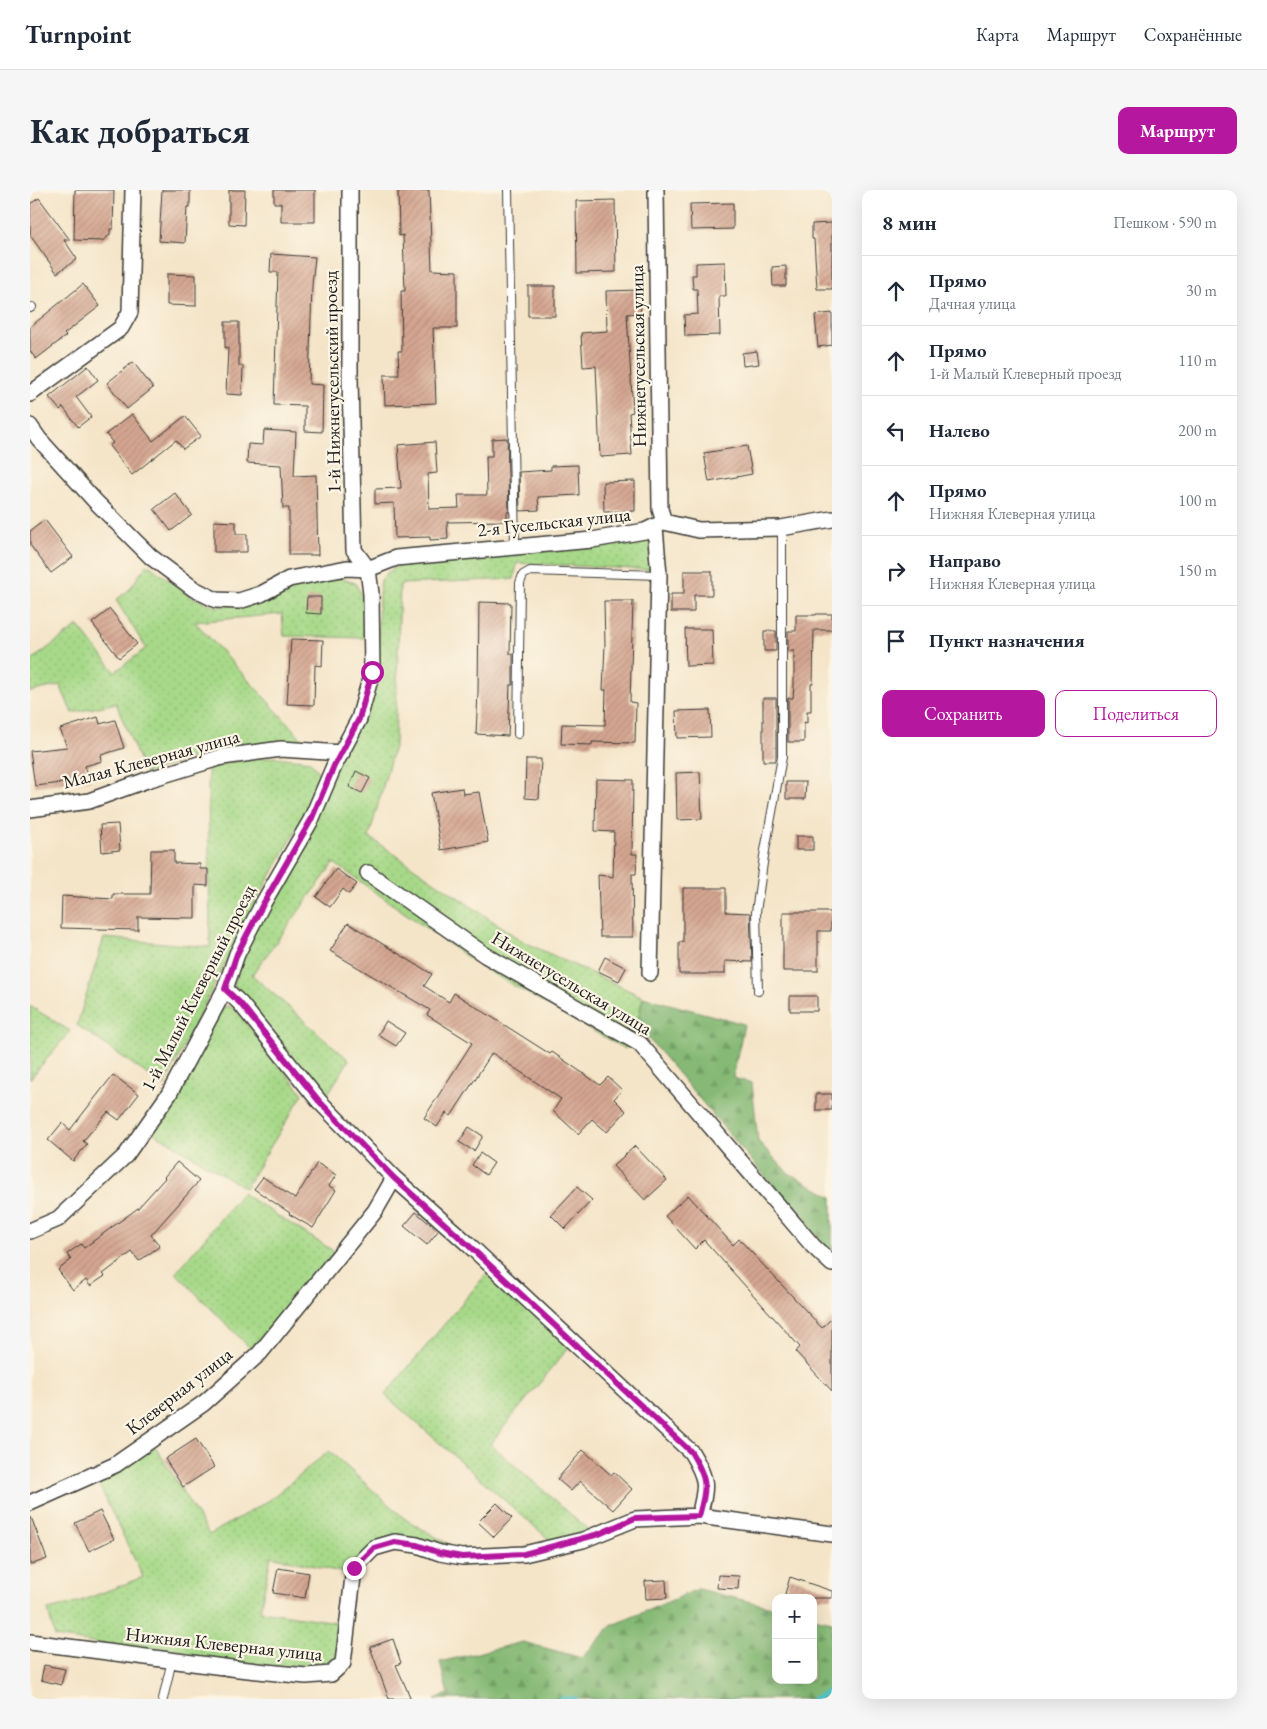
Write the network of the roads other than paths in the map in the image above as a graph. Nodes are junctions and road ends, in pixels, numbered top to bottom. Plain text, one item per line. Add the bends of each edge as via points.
1 (133, 190) edge
2 (350, 190) edge
3 (508, 190) edge
4 (656, 190) edge
5 (30, 394) edge
6 (30, 426) edge
7 (832, 519) edge
8 (659, 524) junction
9 (781, 528) junction
10 (515, 547) junction
11 (368, 569) junction
12 (659, 575) junction
13 (518, 734) dead end
14 (342, 752) junction
15 (30, 809) edge
16 (368, 873) dead end
17 (650, 973) dead end
18 (225, 989) junction
19 (758, 991) dead end
20 (394, 1178) junction
21 (30, 1231) edge
22 (832, 1264) edge
23 (30, 1503) edge
24 (699, 1516) junction
25 (832, 1534) edge
26 (30, 1642) edge
27 (172, 1660) junction
28 (163, 1699) edge

1 - 5 street via 130,312 122,328
2 - 11 street, 1-й Нижнегусельский проезд via 354,550
3 - 10 lane
4 - 8 street, Нижнегусельская улица
6 - 11 street via 94,501 151,557 194,589 216,600 240,601 289,579 347,568
7 - 9 street, 2-я Гусельская улица
8 - 9 street, 2-я Гусельская улица via 699,530
8 - 10 street, 2-я Гусельская улица via 645,531 592,540
8 - 12 street, Нижнегусельская улица
9 - 19 lane via 782,757 756,912
10 - 11 street, 2-я Гусельская улица via 396,558
11 - 14 street, 1-й Малый Клеверный проезд via 372,672 359,719
12 - 13 lane via 530,571 523,575 520,583
12 - 17 street, Нижнегусельская улица
14 - 15 street, Малая Клеверная улица via 280,749 222,757 89,801
14 - 18 street, 1-й Малый Клеверный проезд via 311,820 237,954
16 - 22 street, Нижнегусельская улица via 485,955 640,1044
18 - 20 street via 319,1101
18 - 21 street, 1-й Малый Клеверный проезд via 169,1094 126,1155 58,1219
20 - 23 street, Клеверная улица via 375,1211 260,1353 204,1403 115,1465
20 - 24 street via 691,1452 702,1470 706,1490
24 - 25 street, Нижняя Клеверная улица
24 - 27 street, Нижняя Клеверная улица via 635,1518 599,1534 524,1554 462,1557 395,1542 374,1548 354,1568 343,1663 331,1674 306,1676
26 - 27 street, Нижняя Клеверная улица
27 - 28 lane

